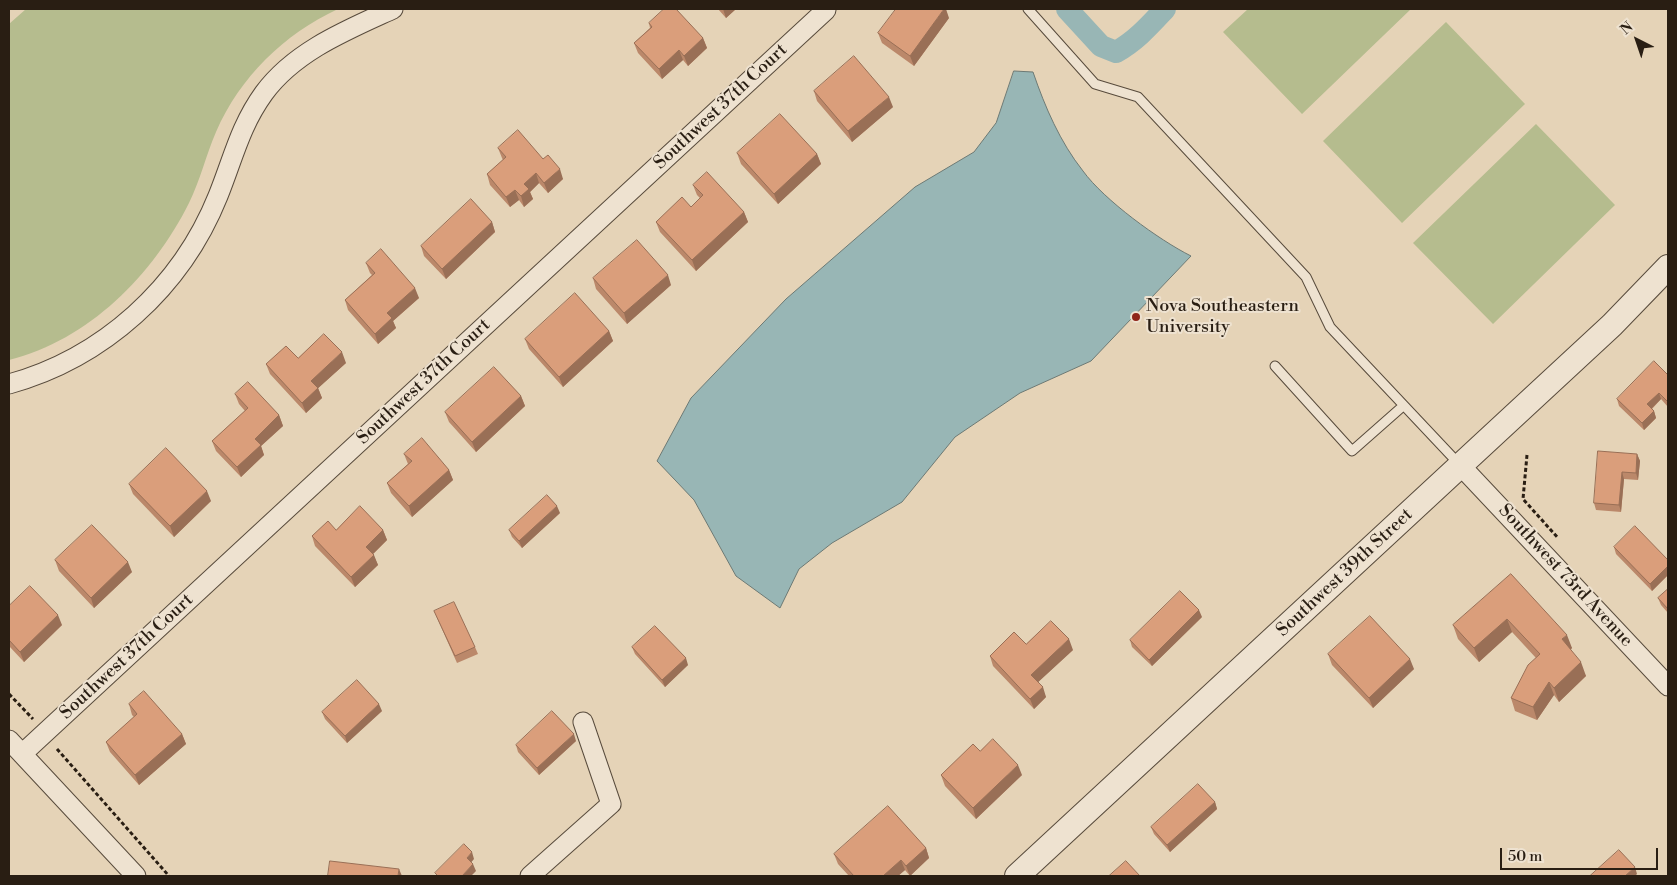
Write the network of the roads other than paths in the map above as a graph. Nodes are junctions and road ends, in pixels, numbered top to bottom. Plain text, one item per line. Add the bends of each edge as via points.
1 (393, 9) edge
2 (1028, 9) edge
3 (826, 10) dead end
4 (1668, 267) edge
5 (1275, 366) dead end
6 (9, 384) edge
7 (1402, 406) junction
8 (1461, 466) junction
9 (1668, 686) edge
10 (583, 722) dead end
11 (9, 740) edge
12 (22, 754) junction
13 (136, 876) edge
14 (530, 876) edge
15 (1017, 876) edge

1 - 6 street via 324,41 290,67 265,92 242,129 201,232 181,264 129,321 100,343 66,362
2 - 7 lane via 1095,84 1138,97 1145,104 1306,277 1330,327
3 - 12 street, Southwest 37th Court
4 - 8 street, Southwest 39th Street via 1612,325
5 - 7 lane via 1352,451
7 - 8 lane
8 - 9 street, Southwest 73rd Avenue
8 - 15 street, Southwest 39th Street
10 - 14 street via 611,804
11 - 12 street
12 - 13 street

